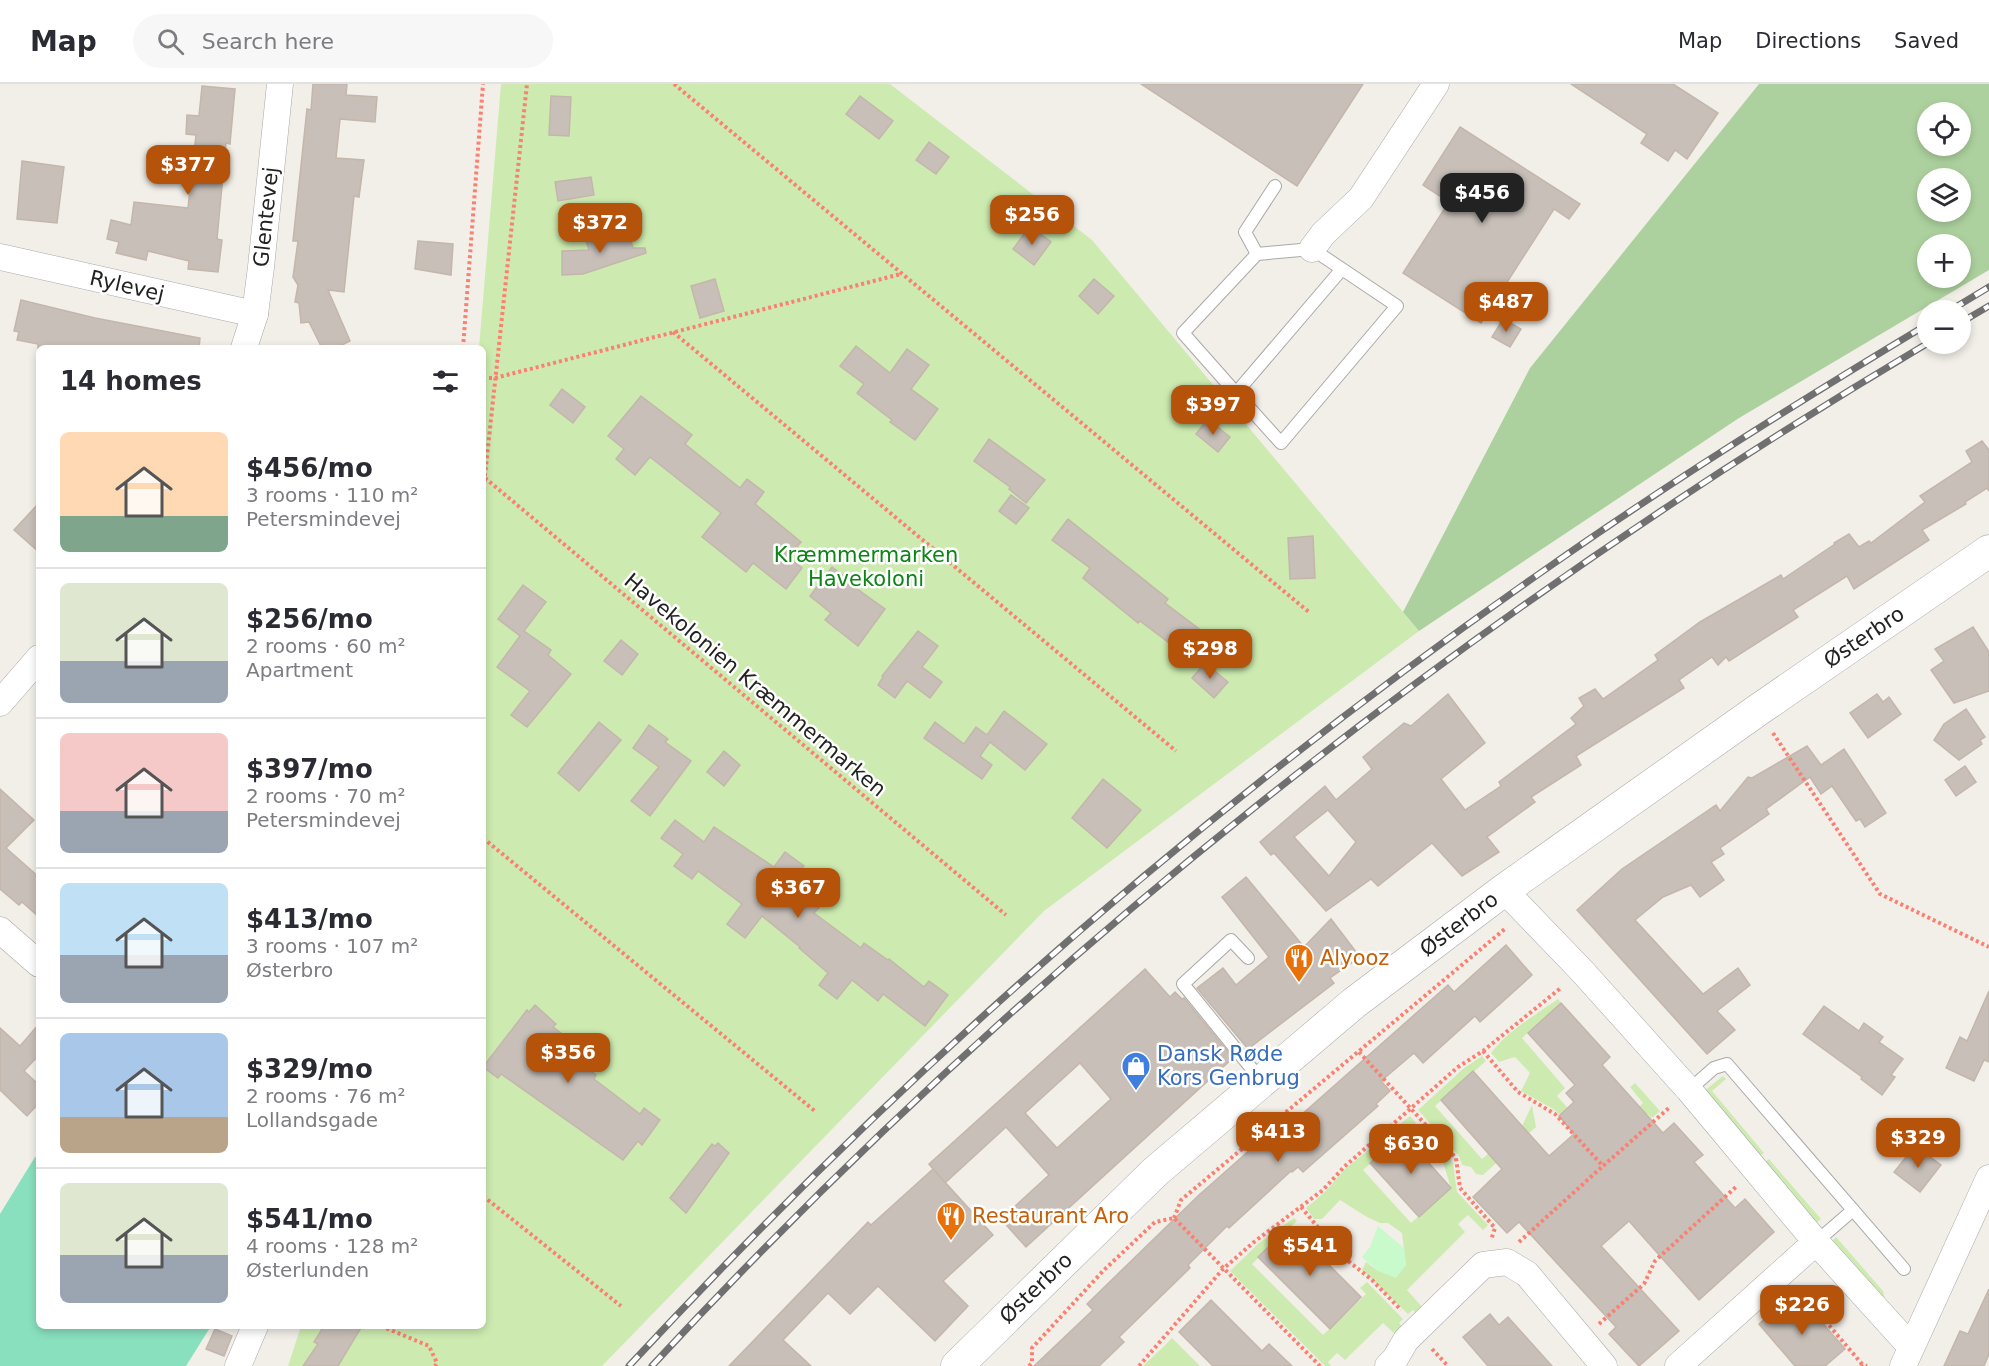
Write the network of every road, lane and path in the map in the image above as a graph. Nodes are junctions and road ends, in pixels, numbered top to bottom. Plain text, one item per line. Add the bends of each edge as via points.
1 (280, 84) edge
2 (483, 84) edge
3 (527, 84) edge
4 (674, 84) edge
5 (1436, 84) edge
6 (1275, 186) dead end
7 (1312, 249) junction
8 (1257, 254) junction
9 (0, 257) edge
10 (1342, 269) junction
11 (902, 274) junction
12 (255, 314) junction
13 (673, 333) junction
14 (245, 345) edge
15 (463, 345) edge
16 (486, 378) edge
17 (495, 378) junction
18 (1236, 393) junction
19 (486, 468) edge
20 (486, 479) edge
21 (1989, 551) edge
22 (1310, 612) dead end
23 (36, 661) edge
24 (1, 699) edge
25 (1758, 710) junction
26 (1176, 751) dead end
27 (486, 840) edge
28 (1515, 901) junction
29 (1006, 915) dead end
30 (0, 930) edge
31 (1989, 947) edge
32 (1248, 958) dead end
33 (36, 961) edge
34 (1582, 971) junction
35 (1484, 1051) junction
36 (1359, 1052) junction
37 (1262, 1081) junction
38 (1689, 1090) junction
39 (1411, 1109) junction
40 (816, 1112) dead end
41 (1603, 1166) junction
42 (1755, 1170) junction
43 (1989, 1178) edge
44 (486, 1198) edge
45 (1300, 1207) junction
46 (1853, 1210) junction
47 (1174, 1218) junction
48 (1816, 1242) junction
49 (1495, 1263) junction
50 (1223, 1269) junction
51 (1904, 1269) dead end
52 (1783, 1272) junction
53 (621, 1306) dead end
54 (1419, 1328) junction
55 (254, 1329) edge
56 (388, 1329) edge
57 (1582, 1339) junction
58 (1907, 1356) edge
59 (1863, 1365) edge
60 (238, 1366) edge
61 (435, 1366) edge
62 (957, 1366) edge
63 (1029, 1366) edge
64 (1139, 1366) edge
65 (1320, 1366) edge
66 (1388, 1366) edge
67 (1604, 1366) edge
68 (1678, 1366) edge

1 - 12 street, Glentevej
2 - 15 path
3 - 17 path
4 - 11 path
5 - 7 street via 1361,198
6 - 8 lane via 1245,232
7 - 8 lane
7 - 10 lane
8 - 18 lane via 1183,333
9 - 12 street, Rylevej
10 - 18 lane
10 - 18 lane via 1397,306 1281,443
11 - 13 path
11 - 22 path
12 - 14 street, Glentevej
13 - 17 path
13 - 26 path
16 - 17 path
17 - 19 path
20 - 29 path, Havekolonien Kræmmermarken
21 - 25 street, Østerbro
23 - 24 street
25 - 28 street, Østerbro
25 - 31 path via 1880,894
27 - 40 path
28 - 34 street, Østerbro
28 - 36 path
28 - 37 street, Østerbro via 1354,1003
30 - 33 street
32 - 37 lane via 1231,940 1184,984
34 - 35 path
34 - 38 street, Østerbro
35 - 39 path via 1458,1067
35 - 41 path via 1518,1092 1555,1114
36 - 39 path
36 - 47 path via 1181,1200
37 - 62 street, Østerbro via 1155,1172
38 - 41 path
38 - 42 street, Østerbro
38 - 46 lane via 1714,1068 1727,1064
39 - 45 path via 1344,1167 1323,1191
39 - 49 path via 1456,1158 1460,1188 1495,1228
41 - 49 path
42 - 48 street, Østerbro
42 - 57 path via 1655,1261 1644,1284
43 - 58 street
44 - 53 path
45 - 50 path
45 - 54 path via 1342,1256
46 - 48 lane
46 - 51 lane
47 - 50 path
47 - 63 path via 1155,1222 1103,1271 1032,1348
48 - 52 street
48 - 58 street, Østerbro
49 - 54 street
49 - 57 street via 1527,1274
50 - 64 path
50 - 65 path
52 - 59 path
52 - 68 street
54 - 66 street
55 - 60 street
56 - 61 path via 429,1346 437,1362
57 - 67 street

